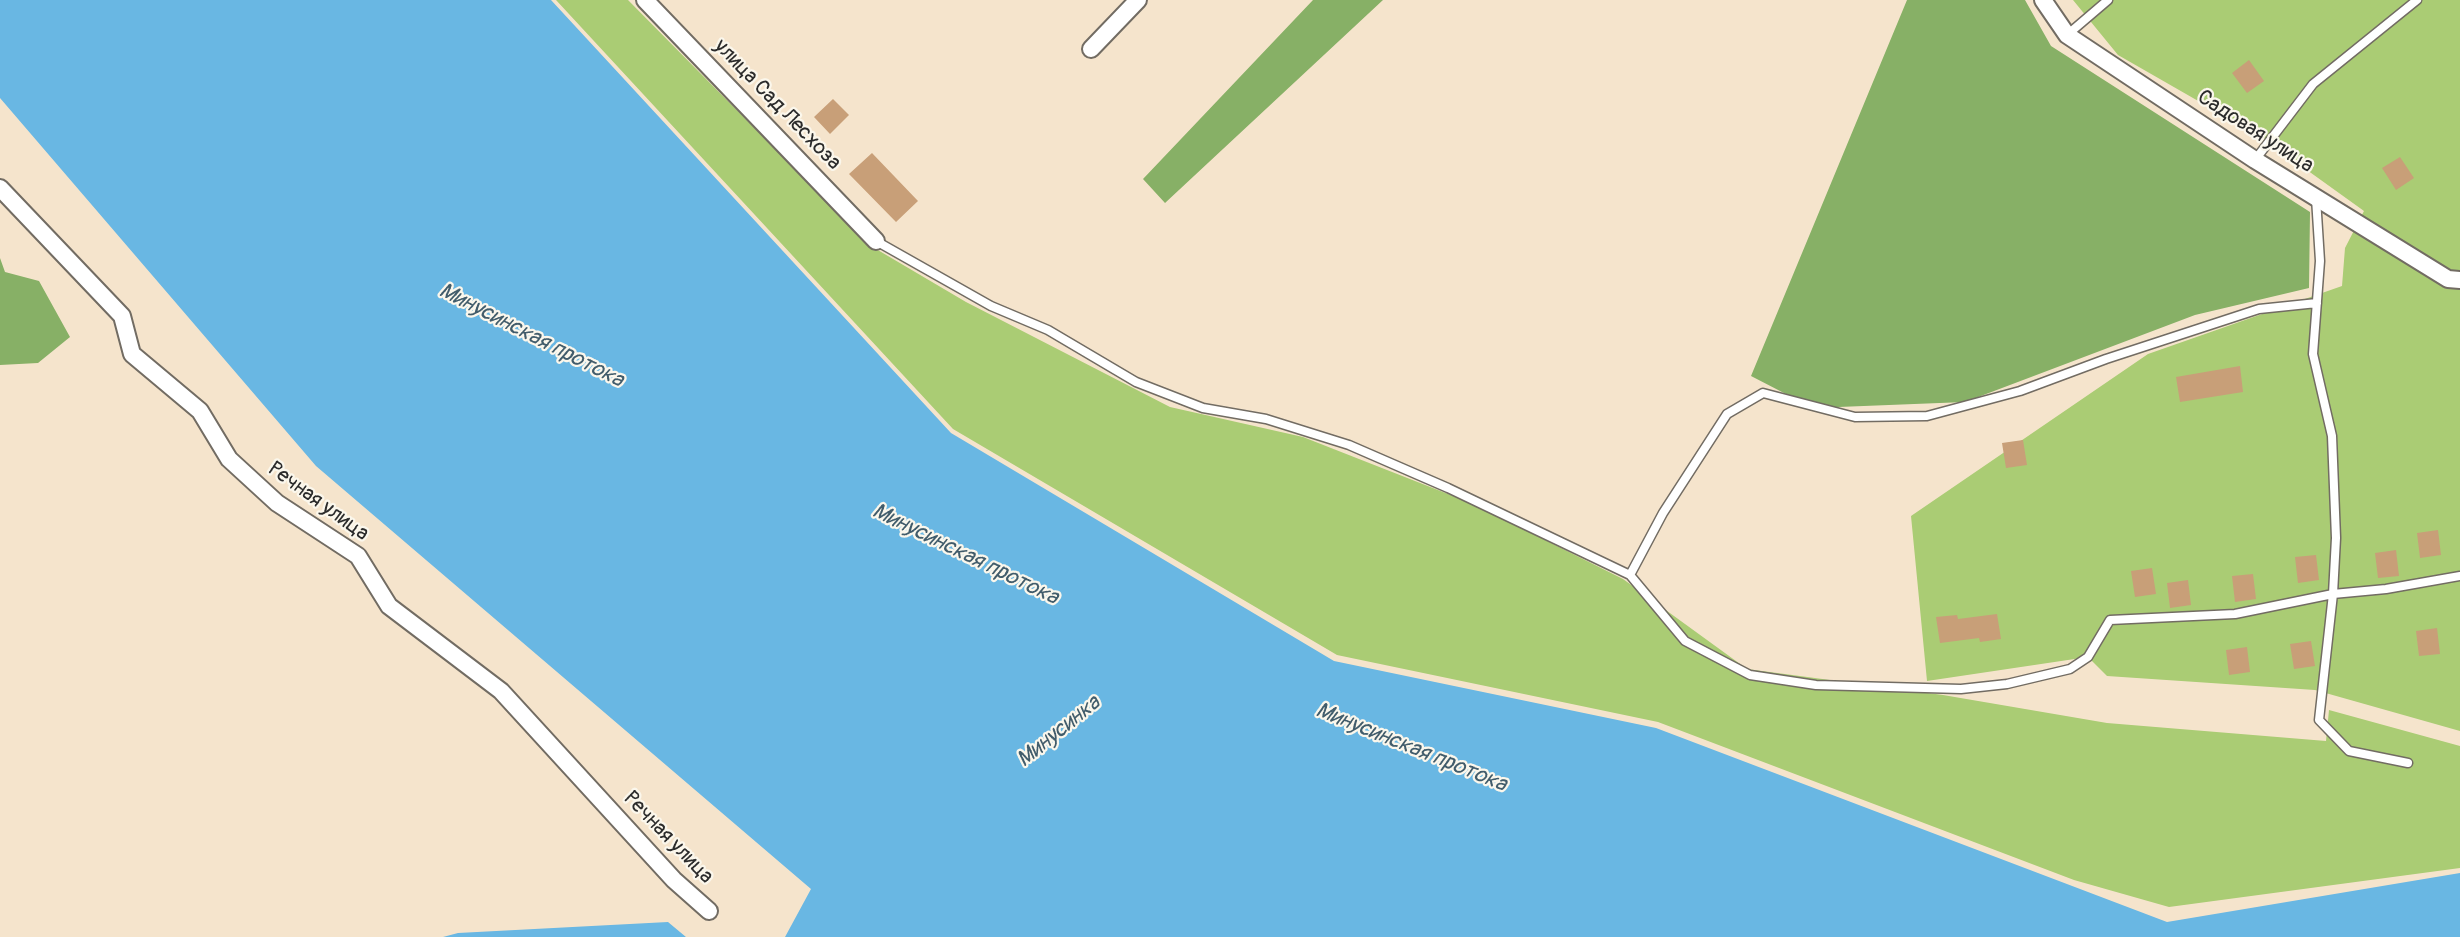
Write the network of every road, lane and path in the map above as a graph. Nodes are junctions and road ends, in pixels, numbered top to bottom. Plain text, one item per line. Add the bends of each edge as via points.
1 (645, 0) edge
2 (1138, 0) edge
3 (2043, 0) edge
4 (2108, 0) edge
5 (2417, 0) edge
6 (2067, 35) junction
7 (1091, 49) dead end
8 (2255, 160) junction
9 (0, 188) edge
10 (2316, 198) junction
11 (876, 242) joint
12 (2460, 280) edge
13 (2317, 303) junction
14 (1630, 575) junction
15 (2460, 576) edge
16 (2333, 594) junction
17 (2408, 763) dead end
18 (709, 911) dead end

1 - 11 street, улица Сад Лесхоза
2 - 7 street
3 - 6 street, Садовая улица
4 - 6 lane
5 - 8 lane via 2313,84
6 - 8 street, Садовая улица
8 - 10 street, Садовая улица
9 - 18 street, Речная улица via 122,316 132,354 200,411 229,459 277,503 358,556 389,606 501,690 674,880
10 - 12 street, Садовая улица via 2448,279
10 - 13 lane via 2320,261
11 - 14 lane via 991,306 1048,330 1136,382 1203,408 1266,419 1349,446 1448,488
13 - 14 lane via 2259,309 2020,391 1927,416 1855,417 1763,393 1727,414 1663,513
13 - 16 lane via 2313,354 2332,436 2336,538
14 - 16 lane via 1684,641 1750,675 1816,685 1961,689 2007,684 2070,669 2088,657 2110,620 2235,614
15 - 16 lane
16 - 17 lane via 2319,720 2349,751

